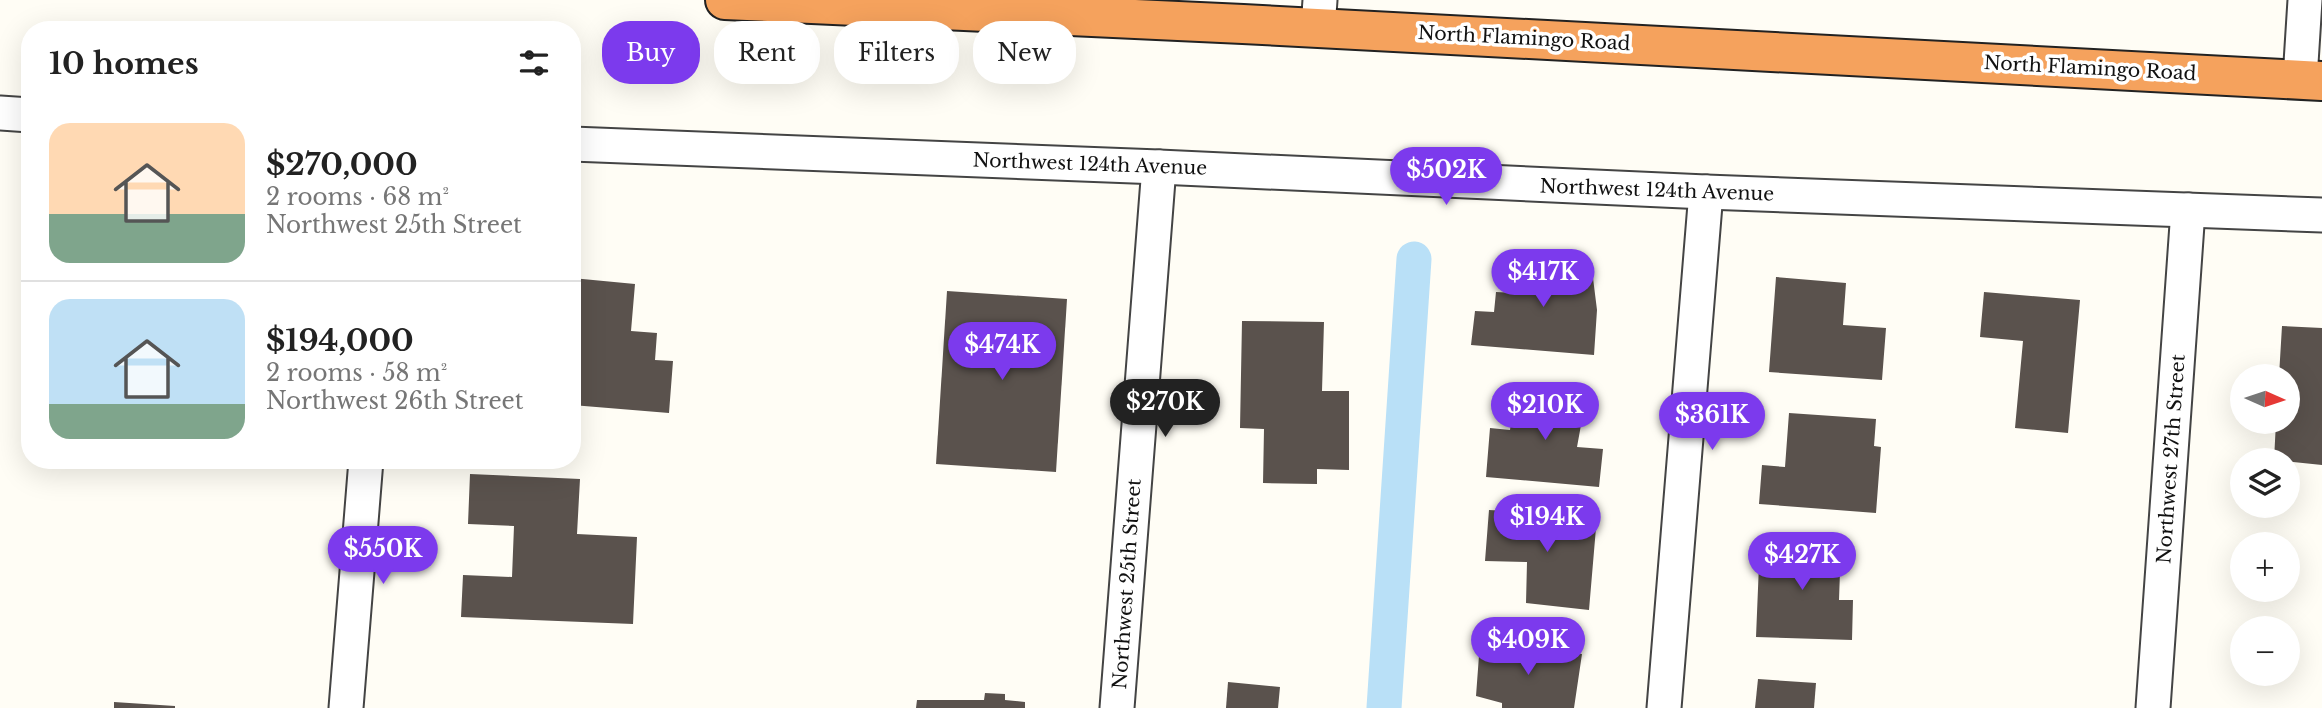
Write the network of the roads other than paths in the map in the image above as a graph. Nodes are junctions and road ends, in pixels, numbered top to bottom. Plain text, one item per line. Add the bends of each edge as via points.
1 (725, 0) edge
2 (2305, 0) edge
3 (1244, 12) edge
4 (1319, 14) edge
5 (2311, 80) edge
6 (0, 113) edge
7 (21, 114) edge
8 (581, 144) edge
9 (1159, 167) junction
10 (1706, 192) junction
11 (2188, 210) junction
12 (2322, 215) edge
13 (365, 469) edge
14 (346, 708) edge
15 (1117, 708) edge
16 (1664, 708) edge
17 (2153, 708) edge

1 - 3 highway, North Flamingo Road
2 - 5 street
3 - 4 highway, North Flamingo Road
4 - 5 highway, North Flamingo Road
6 - 7 street
8 - 9 street, Northwest 124th Avenue
9 - 10 street, Northwest 124th Avenue
9 - 15 street, Northwest 25th Street
10 - 11 street, Northwest 124th Avenue
10 - 16 street
11 - 12 street, Northwest 124th Avenue
11 - 17 street, Northwest 27th Street
13 - 14 street

